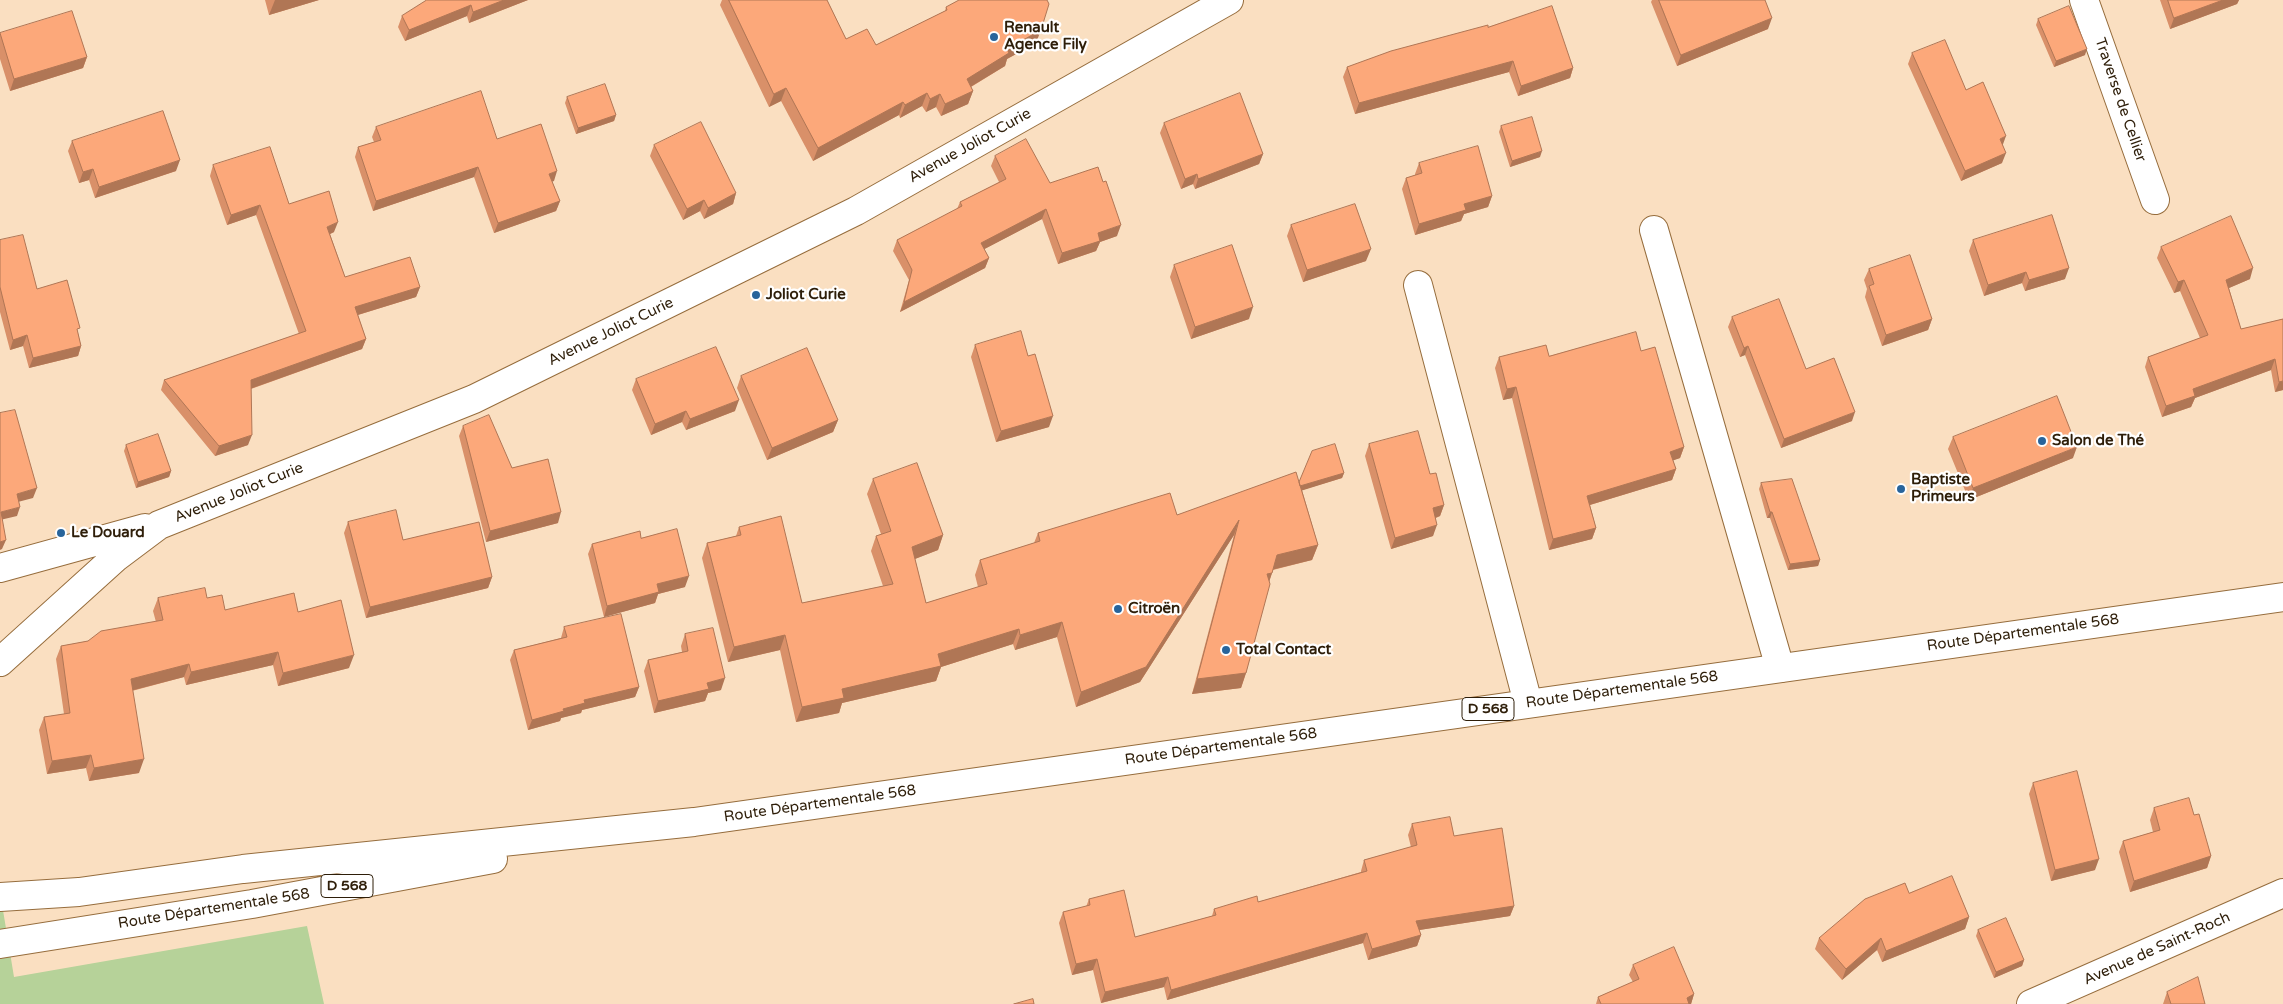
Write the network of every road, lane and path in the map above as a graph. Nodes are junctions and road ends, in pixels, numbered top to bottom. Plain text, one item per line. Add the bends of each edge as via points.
1 (1229, 0) edge
2 (2084, 0) edge
3 (2155, 200) dead end
4 (1654, 230) dead end
5 (1418, 285) dead end
6 (158, 525) junction
7 (0, 568) edge
8 (2283, 597) edge
9 (0, 662) edge
10 (1780, 668) junction
11 (1528, 704) junction
12 (694, 822) junction
13 (2283, 893) edge
14 (0, 897) edge
15 (0, 944) edge
16 (2031, 1004) edge

1 - 6 main road, Avenue Joliot Curie via 856,211 483,395
2 - 3 main road, Traverse de Cellier
4 - 10 main road
5 - 11 main road
6 - 7 main road
6 - 9 main road, Avenue Joliot Curie via 115,558
8 - 10 main road, Route Départementale 568 / D 568
10 - 11 main road, Route Départementale 568 / D 568
11 - 12 main road, Route Départementale 568 / D 568
12 - 14 main road, Route Départementale 568 / D 568 via 253,868 79,892
12 - 15 main road, Route Départementale 568 / D 568 via 252,904
13 - 16 main road, Avenue de Saint-Roch

